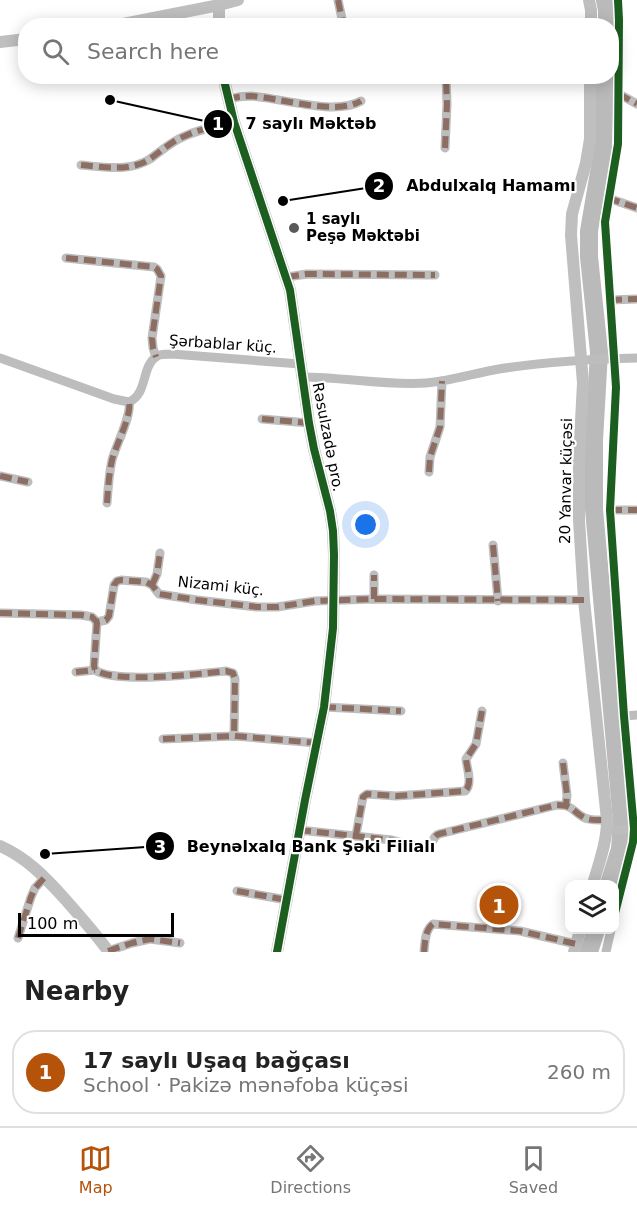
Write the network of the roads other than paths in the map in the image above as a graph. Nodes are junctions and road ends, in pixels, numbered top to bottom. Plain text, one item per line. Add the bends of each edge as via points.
1 (238, 0) edge
2 (338, 0) edge
3 (589, 0) edge
4 (618, 0) edge
5 (219, 3) edge
6 (149, 18) edge
7 (342, 18) edge
8 (591, 18) edge
9 (618, 18) edge
10 (18, 40) edge
11 (0, 42) edge
12 (225, 84) edge
13 (446, 84) edge
14 (590, 84) edge
15 (619, 84) edge
16 (619, 94) junction
17 (228, 99) junction
18 (361, 101) dead end
19 (637, 104) edge
20 (234, 122) junction
21 (445, 148) dead end
22 (81, 165) dead end
23 (608, 198) junction
24 (637, 208) edge
25 (66, 258) dead end
26 (435, 275) dead end
27 (286, 277) junction
28 (637, 299) edge
29 (610, 300) junction
30 (156, 357) junction
31 (0, 358) edge
32 (614, 358) junction
33 (637, 358) edge
34 (581, 360) junction
35 (300, 364) junction
36 (302, 377) junction
37 (442, 381) junction
38 (129, 402) junction
39 (262, 419) dead end
40 (309, 423) junction
41 (429, 472) dead end
42 (0, 476) edge
43 (28, 482) dead end
44 (107, 503) dead end
45 (610, 510) junction
46 (637, 510) edge
47 (493, 545) dead end
48 (160, 553) dead end
49 (374, 576) dead end
50 (152, 585) junction
51 (374, 599) junction
52 (498, 600) junction
53 (584, 600) junction
54 (334, 601) junction
55 (0, 613) edge
56 (97, 622) junction
57 (95, 670) junction
58 (76, 672) dead end
59 (324, 707) junction
60 (401, 711) dead end
61 (482, 711) dead end
62 (637, 715) edge
63 (624, 716) junction
64 (234, 736) junction
65 (163, 739) dead end
66 (317, 743) junction
67 (563, 763) dead end
68 (566, 805) junction
69 (607, 825) junction
70 (636, 829) edge
71 (299, 830) junction
72 (356, 835) junction
73 (0, 846) edge
74 (45, 877) junction
75 (594, 880) edge
76 (237, 891) dead end
77 (287, 900) junction
78 (619, 900) edge
79 (610, 934) edge
80 (18, 938) dead end
81 (180, 944) dead end
82 (575, 948) edge
83 (108, 951) edge
84 (277, 952) edge
85 (424, 952) edge
86 (606, 952) edge

1 - 5 street
2 - 7 street
3 - 8 street
4 - 9 street
5 - 6 street
10 - 11 street
12 - 17 street, Rəsulzadə pro.
13 - 21 street
14 - 34 street, 20 Yanvar küçəsi via 590,139 572,214 571,235
15 - 16 street
16 - 19 street
16 - 23 street via 618,144
17 - 18 street via 250,96 335,107
17 - 20 street, Rəsulzadə pro.
20 - 22 street via 186,135 147,161 132,166
20 - 27 street, Rəsulzadə pro.
23 - 24 street
23 - 29 street via 605,229
25 - 30 street via 154,267 160,272 152,338
26 - 27 street
27 - 35 street, Rəsulzadə pro.
28 - 29 street
29 - 32 street
30 - 35 street, Şərbablar küç. via 172,354
30 - 38 street, Şərbablar küç. via 137,396
31 - 38 street
32 - 33 street
32 - 34 street
32 - 45 street
34 - 37 street via 498,369
34 - 53 street, 20 Yanvar küçəsi via 578,507
35 - 36 street, Rəsulzadə pro.
36 - 37 street via 406,383
36 - 40 street, Rəsulzadə pro.
37 - 41 street via 440,427
38 - 44 street via 129,415 112,462
39 - 40 street
40 - 54 street, Rəsulzadə pro. via 333,531
42 - 43 street
45 - 46 street
45 - 63 street
47 - 52 street
48 - 50 street
49 - 51 street
50 - 54 street, Nizami küç. via 159,594 257,607
50 - 56 street, Nizami küç. via 117,581 109,616
51 - 52 street, Nizami küç.
51 - 54 street, Nizami küç.
52 - 53 street, Nizami küç.
53 - 69 street, 20 Yanvar küçəsi
54 - 59 street, Rəsulzadə pro.
55 - 56 street via 81,615
56 - 57 street
57 - 58 street
57 - 64 street via 111,676 233,673
59 - 60 street
59 - 66 street, Rəsulzadə pro.
61 - 72 street via 476,744 466,759 469,783 465,791 367,794 363,797
62 - 63 street
63 - 70 street
64 - 65 street
64 - 66 street
66 - 71 street, Rəsulzadə pro.
67 - 68 street
68 - 69 street via 589,820
68 - 72 street via 439,834 428,848
69 - 70 street
69 - 75 street, 20 Yanvar küçəsi
70 - 78 street
71 - 72 street
71 - 77 street, Rəsulzadə pro.
73 - 74 street via 20,856
74 - 80 street via 31,897
74 - 83 street
76 - 77 street
77 - 84 street, Rəsulzadə pro.
79 - 86 street
81 - 83 street via 150,939
82 - 85 street via 520,931 433,924 427,931

